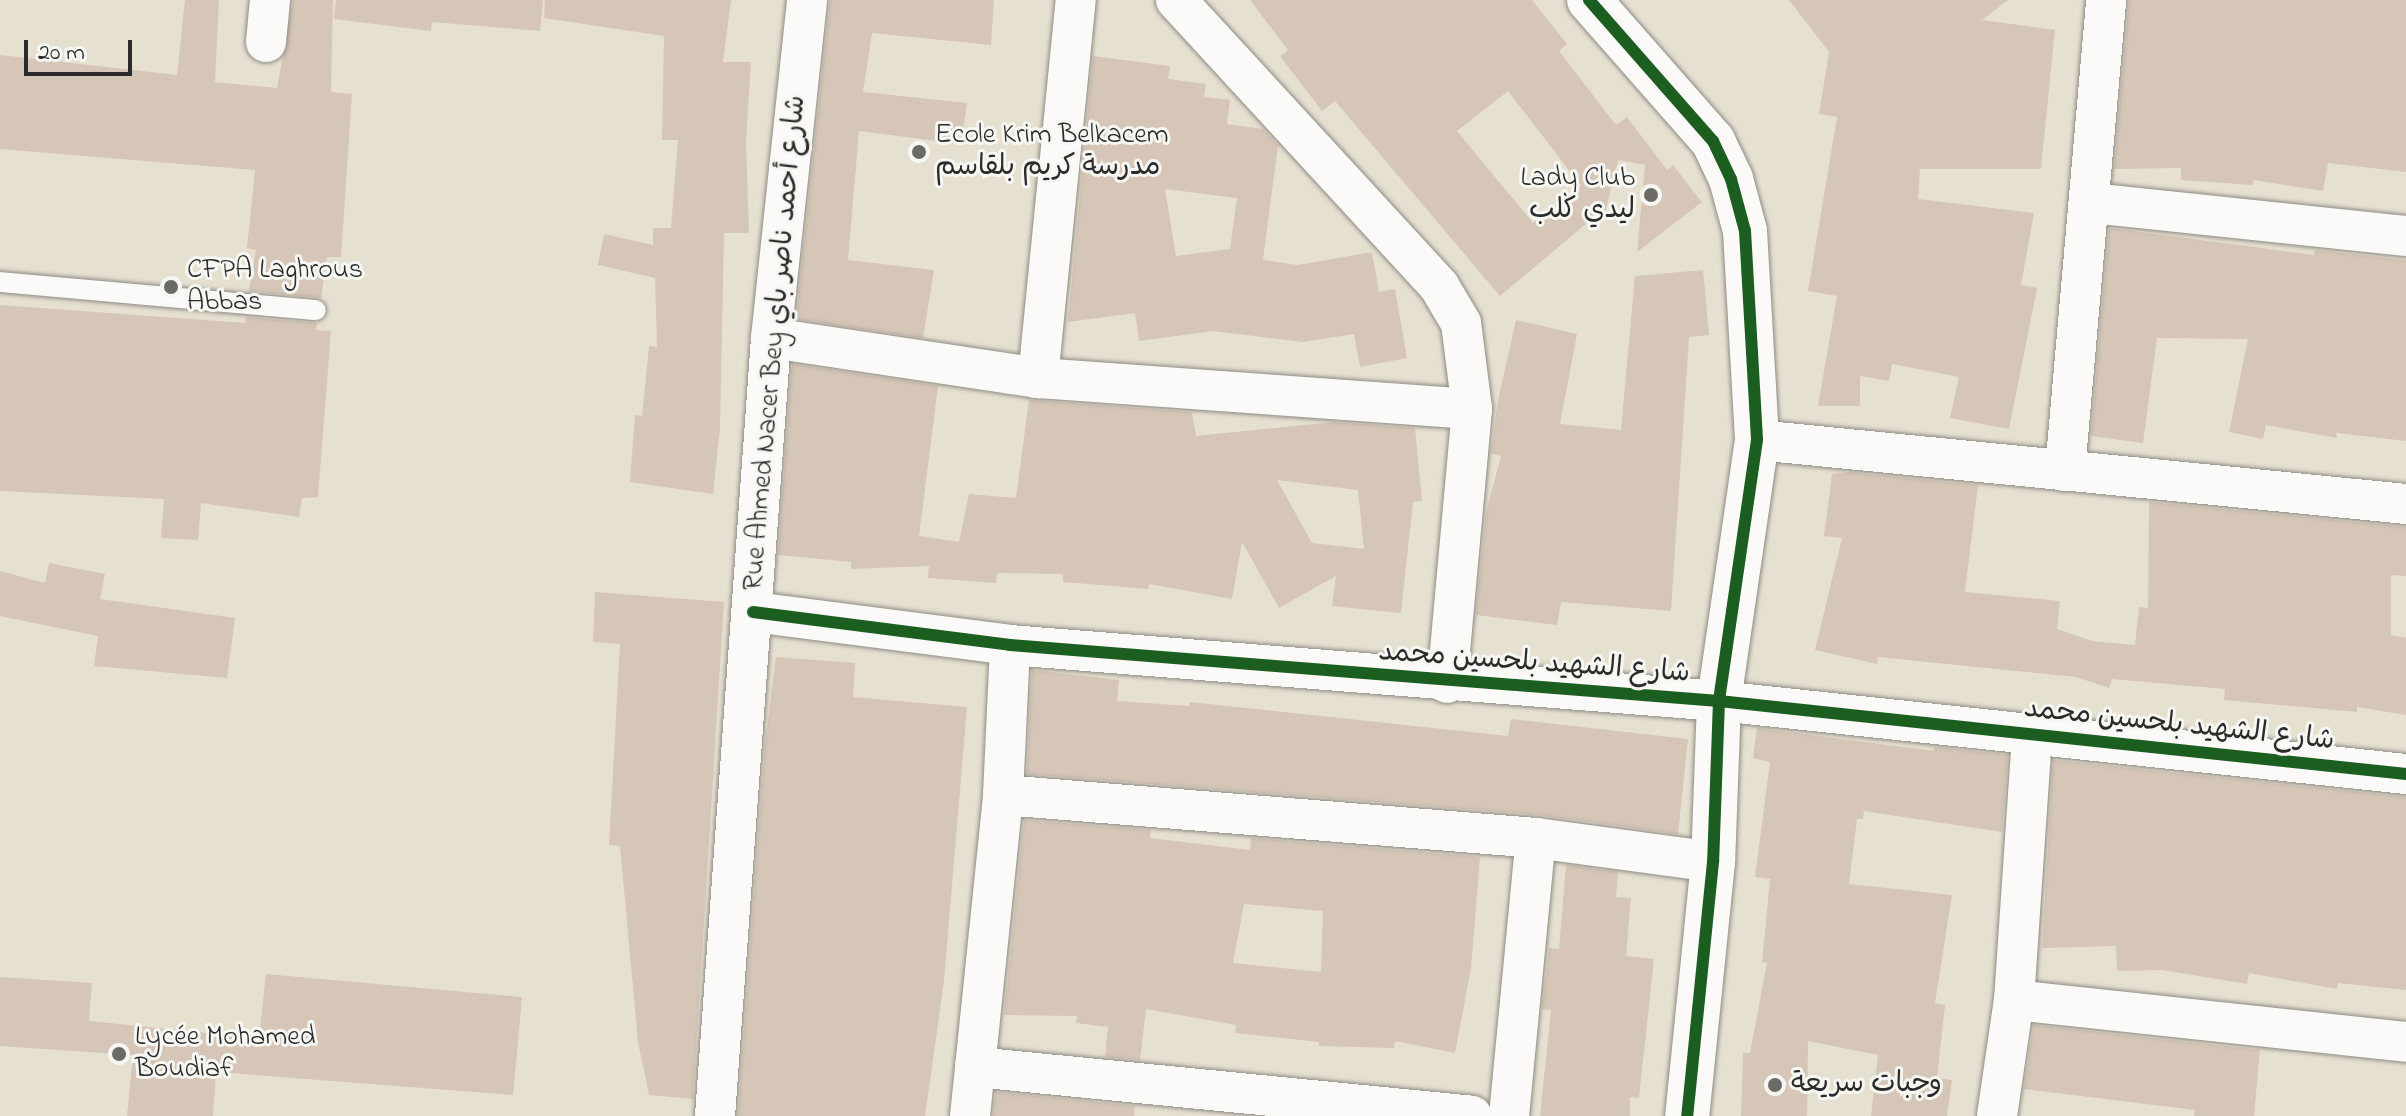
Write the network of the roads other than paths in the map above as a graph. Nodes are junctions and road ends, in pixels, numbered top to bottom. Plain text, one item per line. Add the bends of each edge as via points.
1 (270, 0) edge
2 (807, 0) edge
3 (1076, 0) edge
4 (1176, 0) edge
5 (1589, 0) edge
6 (2106, 0) edge
7 (266, 42) dead end
8 (2091, 203) junction
9 (2406, 236) edge
10 (0, 282) edge
11 (316, 310) dead end
12 (771, 338) junction
13 (1038, 378) junction
14 (1472, 409) junction
15 (1757, 440) junction
16 (2065, 471) junction
17 (2406, 504) edge
18 (753, 612) junction
19 (1010, 645) junction
20 (1447, 683) junction
21 (1719, 701) junction
22 (2032, 735) junction
23 (2406, 774) edge
24 (1003, 795) junction
25 (1536, 838) junction
26 (1713, 862) junction
27 (2014, 1000) junction
28 (2406, 1042) edge
29 (975, 1067) junction
30 (715, 1116) edge
31 (970, 1116) edge
32 (1472, 1116) edge
33 (1509, 1116) edge
34 (1687, 1116) edge
35 (1997, 1116) edge

1 - 7 street
2 - 12 street, Rue Ahmed Nacer Bey شارع أحمد ناصر باي
3 - 13 street
4 - 14 street via 1449,299 1461,323
5 - 15 street via 1713,141 1731,179 1745,231
6 - 8 street
8 - 9 street
8 - 16 street
10 - 11 lane
12 - 13 street
12 - 18 street, Rue Ahmed Nacer Bey شارع أحمد ناصر باي
13 - 14 street
14 - 20 street
15 - 16 street
15 - 21 street
16 - 17 street
18 - 19 street, شارع الشهيد بلحسين محمد
18 - 30 street, Rue Ahmed Nacer Bey شارع أحمد ناصر باي
19 - 20 street, شارع الشهيد بلحسين محمد
19 - 24 street
20 - 21 street, شارع الشهيد بلحسين محمد
21 - 22 street, شارع الشهيد بلحسين محمد
21 - 26 street
22 - 23 street, شارع الشهيد بلحسين محمد
22 - 27 street
24 - 25 street
24 - 29 street
25 - 26 street
25 - 33 street
26 - 34 street
27 - 28 street
27 - 35 street
29 - 31 street
29 - 32 street

